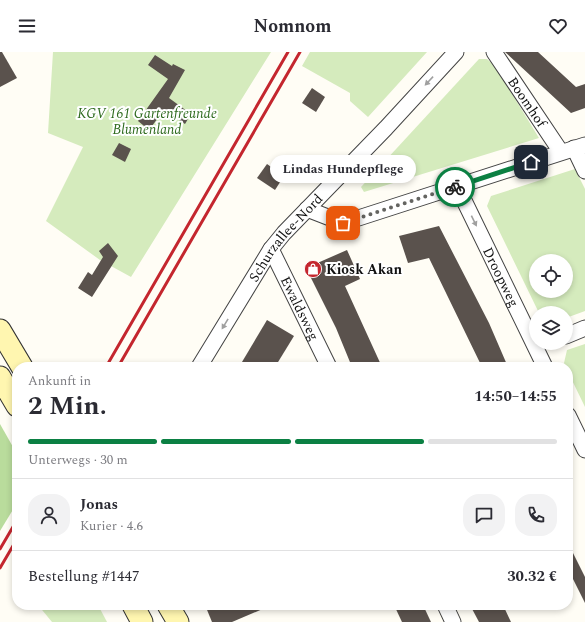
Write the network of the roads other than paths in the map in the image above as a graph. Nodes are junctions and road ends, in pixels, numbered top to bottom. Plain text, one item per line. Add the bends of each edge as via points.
1 (456, 52) edge
2 (494, 52) edge
3 (573, 148) edge
4 (585, 171) edge
5 (457, 186) junction
6 (307, 209) junction
7 (271, 249) junction
8 (529, 322) edge
9 (585, 328) edge
10 (0, 330) edge
11 (573, 333) edge
12 (5, 344) edge
13 (543, 350) edge
14 (18, 362) edge
15 (202, 362) edge
16 (327, 362) edge
17 (544, 362) edge
18 (0, 377) edge
19 (12, 397) edge
20 (573, 428) edge
21 (585, 450) edge
22 (171, 610) edge
23 (447, 610) edge
24 (178, 622) edge
25 (453, 622) edge

1 -> 6 street, Schurzallee-Nord
2 - 3 street, Boomhof
3 - 4 street, Boomhof
3 - 5 street
5 - 6 street via 343,223
5 -> 8 street, Droopweg
6 - 7 street, Schurzallee-Nord
7 -> 15 street, Schurzallee-Nord
7 - 16 street, Ewaldsweg
9 - 11 street
10 - 12 main road
12 - 14 main road
13 - 17 street, Droopweg
18 - 19 main road
20 - 21 street
22 - 24 main road
23 - 25 street

